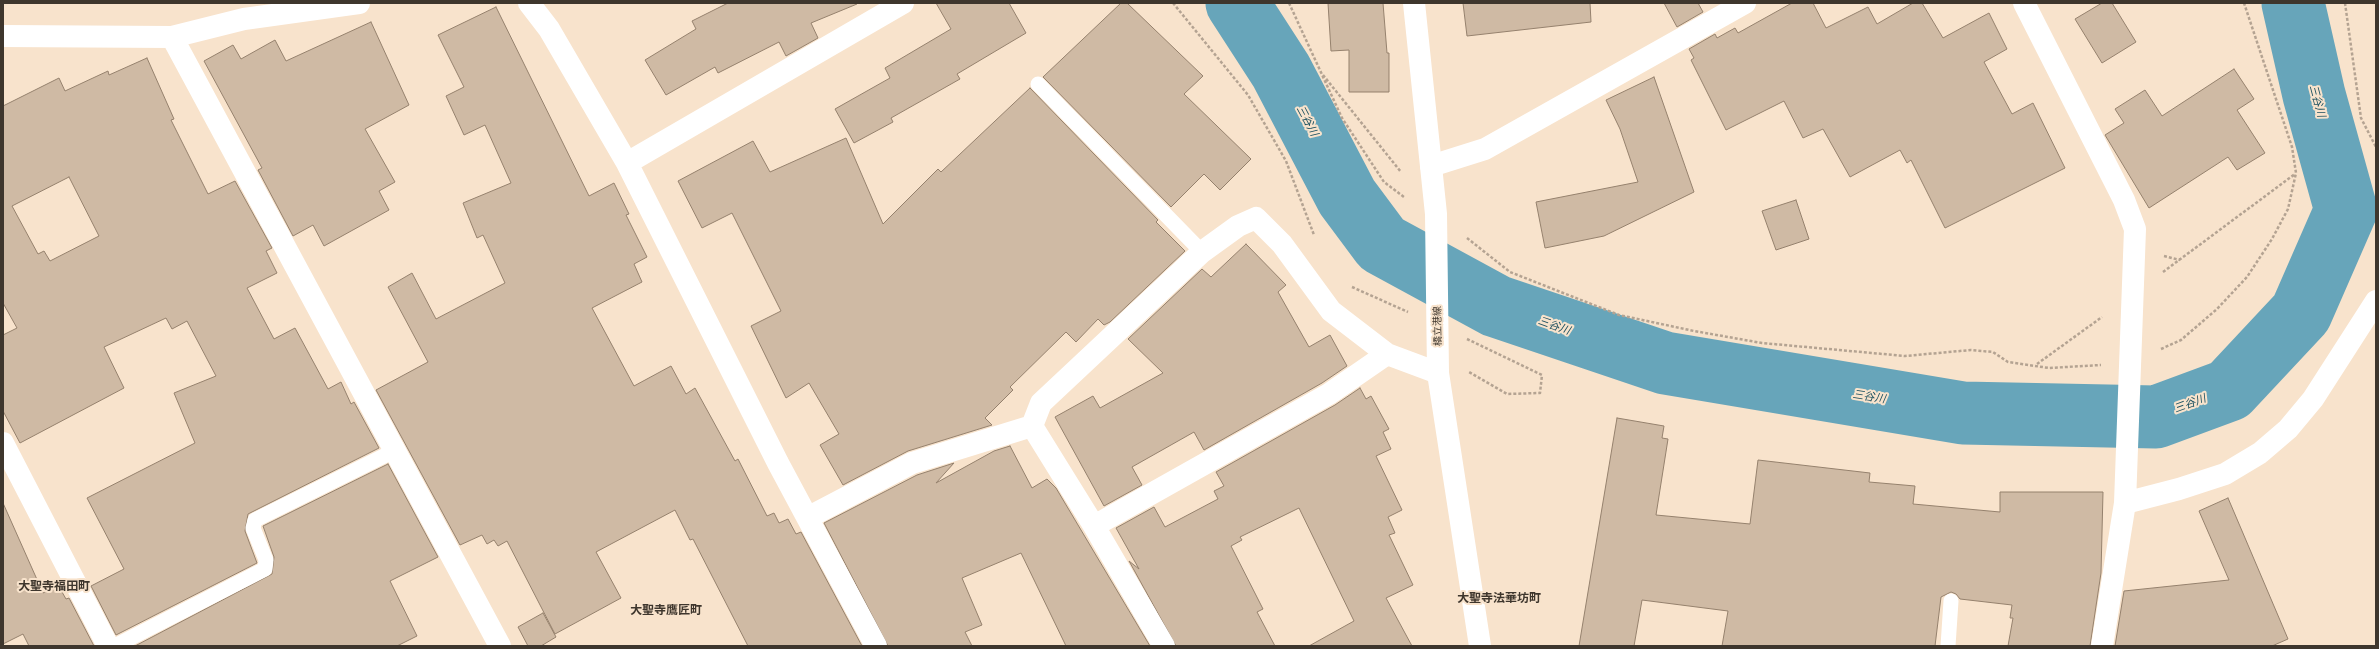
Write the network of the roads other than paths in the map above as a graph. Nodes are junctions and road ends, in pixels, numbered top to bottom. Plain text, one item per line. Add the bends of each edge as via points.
1 (359, 3) edge
2 (529, 3) edge
3 (903, 3) edge
4 (1414, 3) edge
5 (1745, 3) edge
6 (2024, 3) edge
7 (3, 36) edge
8 (172, 36) junction
9 (1038, 84) dead end
10 (627, 163) junction
11 (1431, 166) junction
12 (1202, 252) junction
13 (2376, 301) edge
14 (1387, 354) junction
15 (1438, 373) junction
16 (1032, 426) junction
17 (3, 443) edge
18 (396, 450) junction
19 (2125, 493) junction
20 (809, 518) junction
21 (1094, 526) junction
22 (1951, 601) dead end
23 (108, 646) edge
24 (115, 646) edge
25 (500, 646) edge
26 (876, 646) edge
27 (1164, 646) edge
28 (1480, 646) edge
29 (1948, 646) edge
30 (2102, 646) edge

1 - 8 street via 244,19
2 - 10 street via 549,29
3 - 10 street
4 - 11 street, 橋立港線
5 - 11 street via 1485,149
6 - 19 street via 2124,200 2135,229
7 - 8 street
8 - 18 street
9 - 12 lane
10 - 20 street via 778,463
11 - 15 street, 橋立港線 via 1435,205
12 - 14 street via 1238,226 1256,218 1282,244 1331,311
12 - 16 street via 1041,403
13 - 19 street via 2313,399 2288,429 2260,453 2226,474 2179,489
14 - 15 street
14 - 21 street via 1329,394
15 - 28 street, 橋立港線
16 - 20 street via 912,463
16 - 21 street
17 - 23 street
18 - 24 lane via 255,520 253,528 266,560 265,569
18 - 25 street
19 - 30 street
20 - 26 street
21 - 27 street
22 - 29 lane

